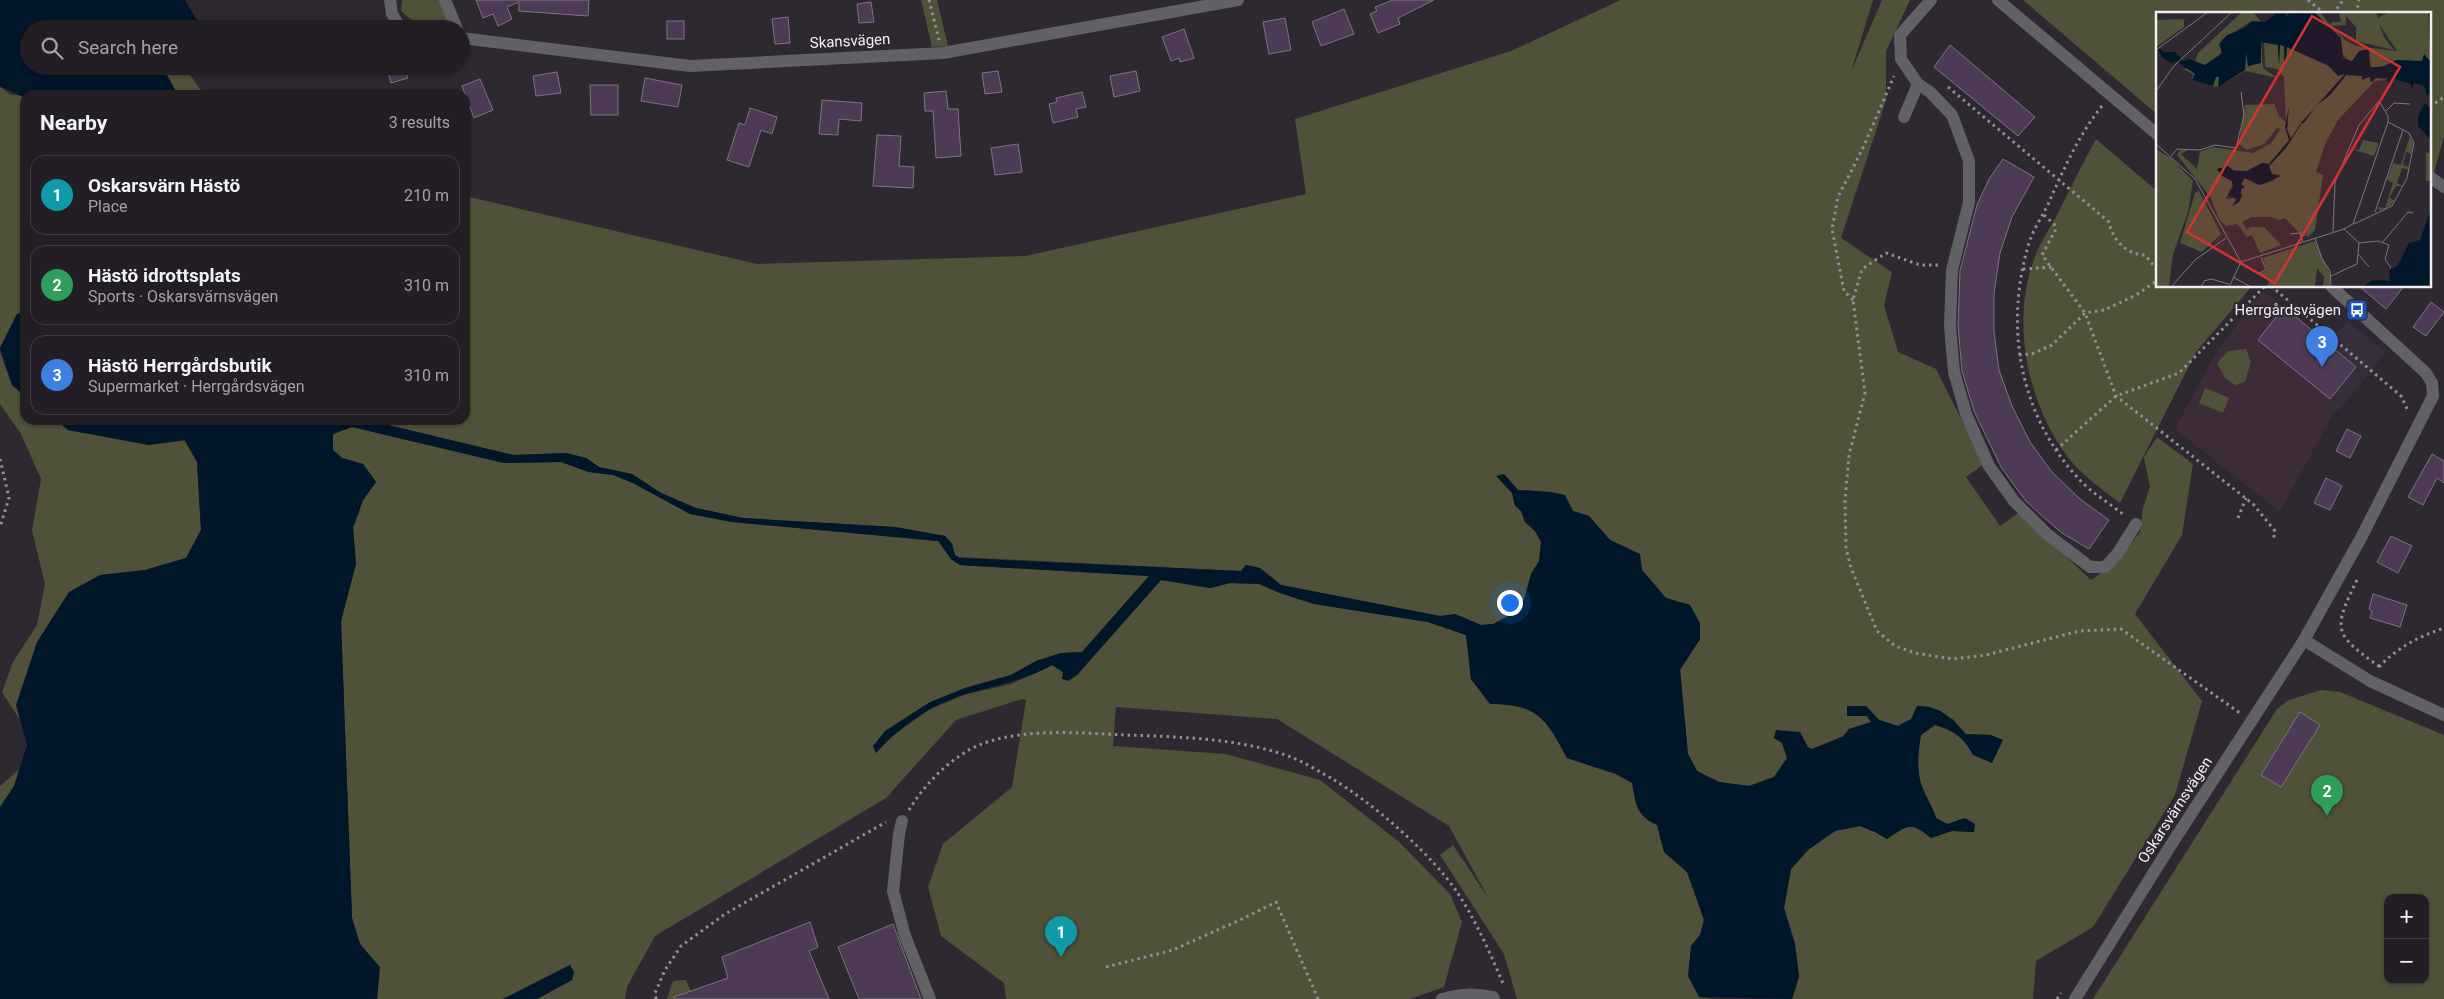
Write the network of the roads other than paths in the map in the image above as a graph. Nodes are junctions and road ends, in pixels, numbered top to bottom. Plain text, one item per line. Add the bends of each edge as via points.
1 (390, 0) edge
2 (445, 0) edge
3 (1238, 0) edge
4 (1931, 0) edge
5 (1998, 0) edge
6 (396, 20) edge
7 (453, 20) edge
8 (470, 39) edge
9 (1918, 84) junction
10 (1904, 117) dead end
11 (2156, 132) edge
12 (2432, 178) edge
13 (2444, 187) edge
14 (2332, 288) edge
15 (2439, 391) edge
16 (2136, 524) road end
17 (2304, 640) junction
18 (2444, 715) edge
19 (902, 821) road end
20 (930, 999) edge
21 (1442, 999) edge
22 (1494, 999) edge
23 (2075, 999) edge

1 - 6 street
2 - 7 street
3 - 8 street, Skansvägen via 943,53 690,66
4 - 9 street via 1900,35 1901,59
5 - 11 street
9 - 10 street
9 - 16 street via 1952,116 1969,161 1969,202 1954,265 1950,326 1954,372 1966,414 1988,466 2014,501 2047,534 2090,567 2105,567
12 - 13 street
14 - 15 street via 2426,373
15 - 17 street
17 - 18 street via 2370,681
17 - 23 street, Oskarsvärnsvägen
19 - 20 street via 893,891
21 - 22 street via 1476,993 1493,996

